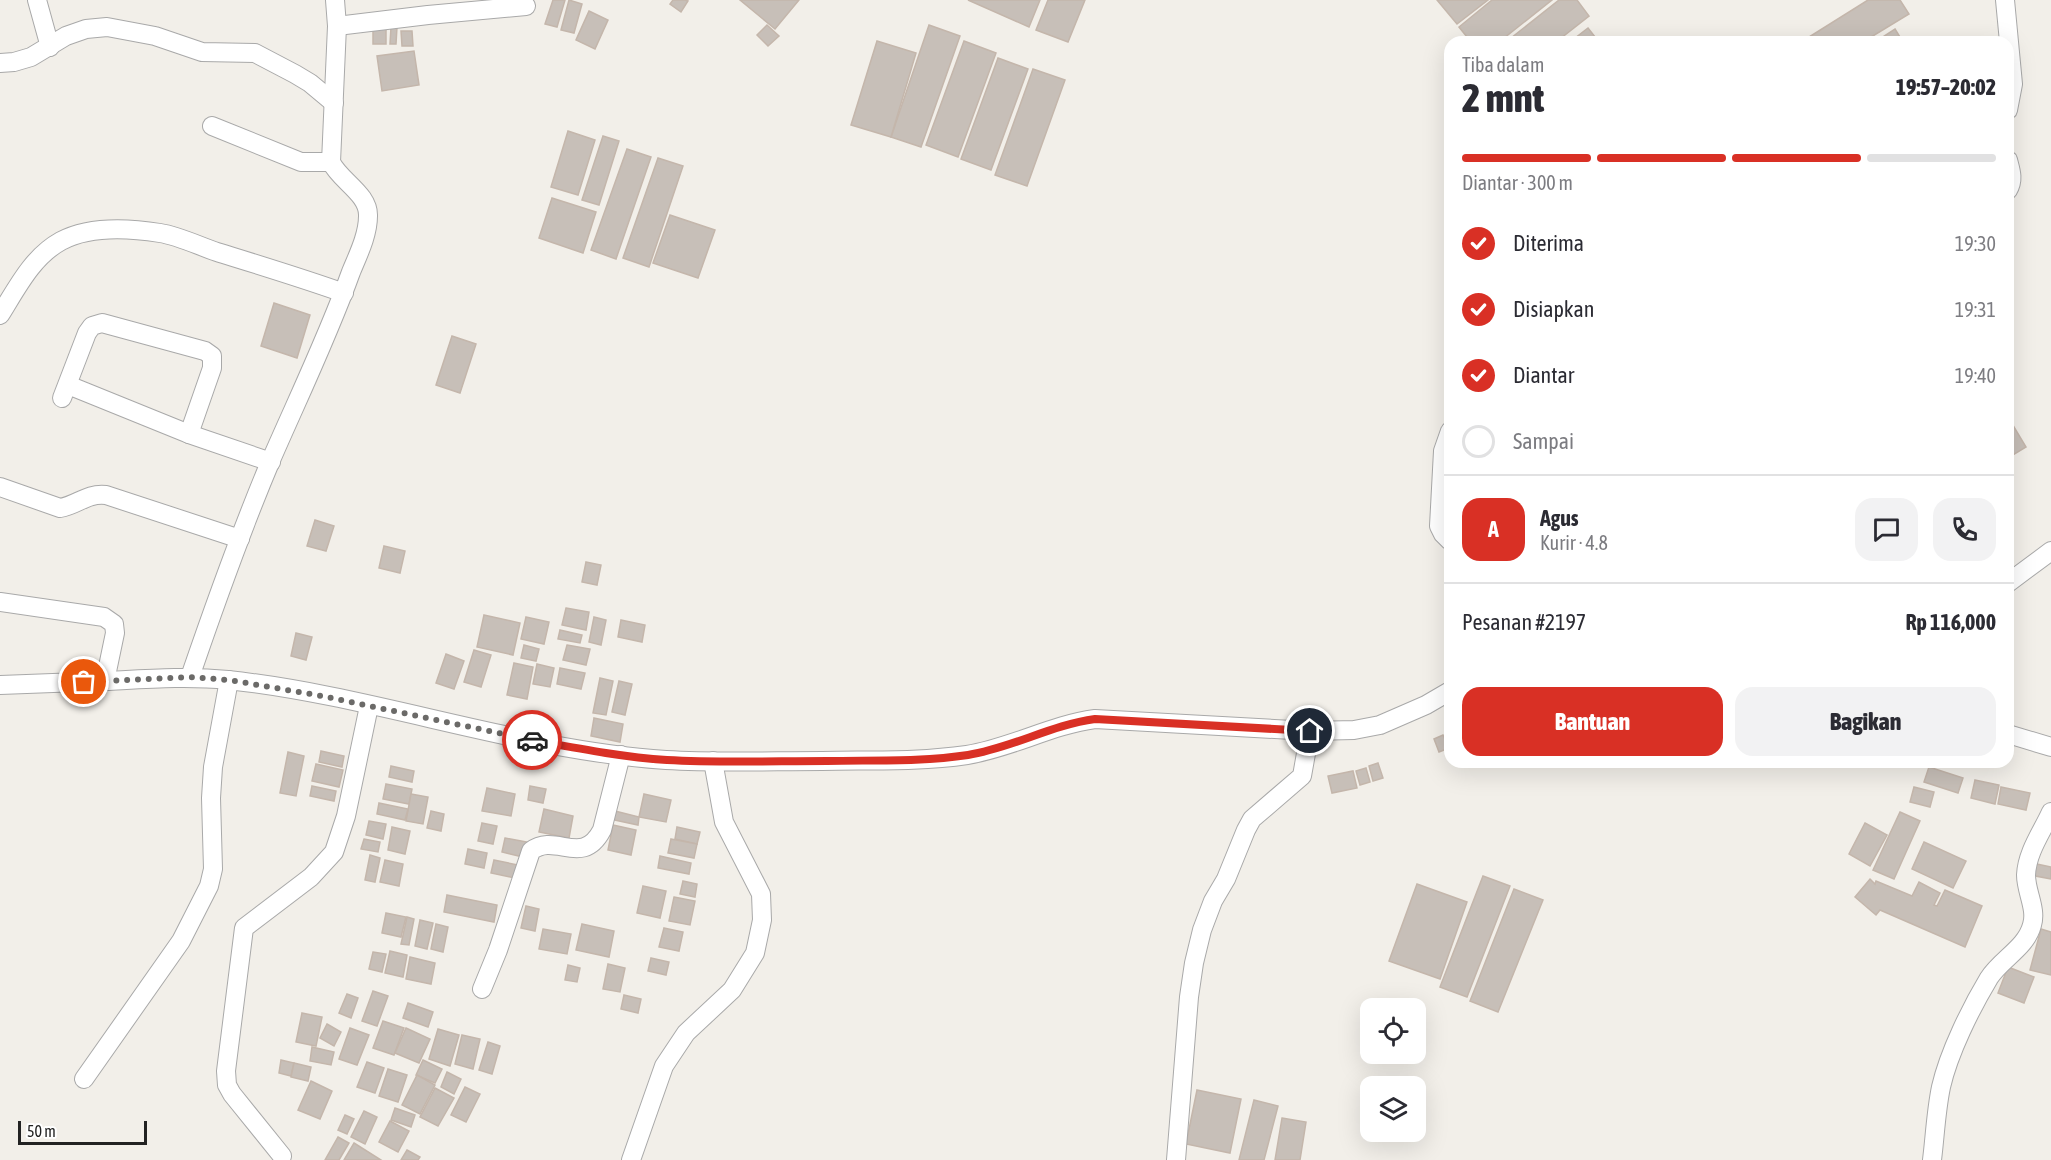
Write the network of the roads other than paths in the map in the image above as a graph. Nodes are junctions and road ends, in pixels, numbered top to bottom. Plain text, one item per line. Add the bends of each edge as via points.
1 (37, 0) edge
2 (335, 0) edge
3 (2005, 0) edge
4 (526, 6) dead end
5 (337, 27) junction
6 (2008, 36) edge
7 (50, 47) junction
8 (0, 63) edge
9 (334, 103) junction
10 (212, 126) dead end
11 (330, 162) junction
12 (344, 293) junction
13 (0, 315) edge
14 (189, 434) junction
15 (1444, 448) edge
16 (271, 462) junction
17 (0, 487) edge
18 (1444, 535) edge
19 (240, 539) junction
20 (2051, 550) edge
21 (2014, 578) edge
22 (0, 602) edge
23 (190, 677) junction
24 (105, 681) junction
25 (0, 685) edge
26 (1444, 694) edge
27 (227, 696) junction
28 (369, 706) junction
29 (1310, 731) junction
30 (2014, 736) edge
31 (2051, 747) edge
32 (621, 755) junction
33 (713, 761) junction
34 (2051, 812) edge
35 (482, 989) dead end
36 (84, 1079) dead end
37 (282, 1156) dead end
38 (631, 1160) edge
39 (1176, 1160) edge
40 (1932, 1160) edge

1 - 7 street
2 - 5 street
3 - 6 street
4 - 5 street
5 - 9 street
7 - 8 street via 32,57
7 - 9 street via 66,36 106,27 155,36 202,52 255,53 310,83
9 - 11 street
10 - 11 street via 301,162
11 - 12 street via 366,203 369,214
12 - 13 street via 161,233 87,232 62,241 40,256
12 - 16 street
14 - 14 street via 65,391 92,326 102,322 212,356 212,368
14 - 16 street
15 - 18 street via 1439,526
16 - 19 street
17 - 19 street via 60,507 90,495 106,495
19 - 23 street
20 - 21 street
22 - 24 street via 104,617 114,624
23 - 24 street
23 - 27 street
24 - 25 street
26 - 29 street via 1380,726
27 - 28 street via 272,686
27 - 36 street via 213,767 213,869 209,885 181,941
28 - 32 street via 486,732
28 - 37 street via 346,816 334,852 311,877 244,928 227,1085
29 - 33 street via 1095,719 1061,725 968,755 894,760
29 - 39 street via 1302,776 1252,819 1202,930 1189,997
30 - 31 street
32 - 33 street
32 - 35 street via 596,841 577,849 548,845 531,851
33 - 38 street via 724,822 761,894 762,920 755,953 732,990 686,1033 664,1066
34 - 40 street via 2029,859 2027,885 2034,915 2032,925 2016,950 1993,972 1957,1040 1942,1085

